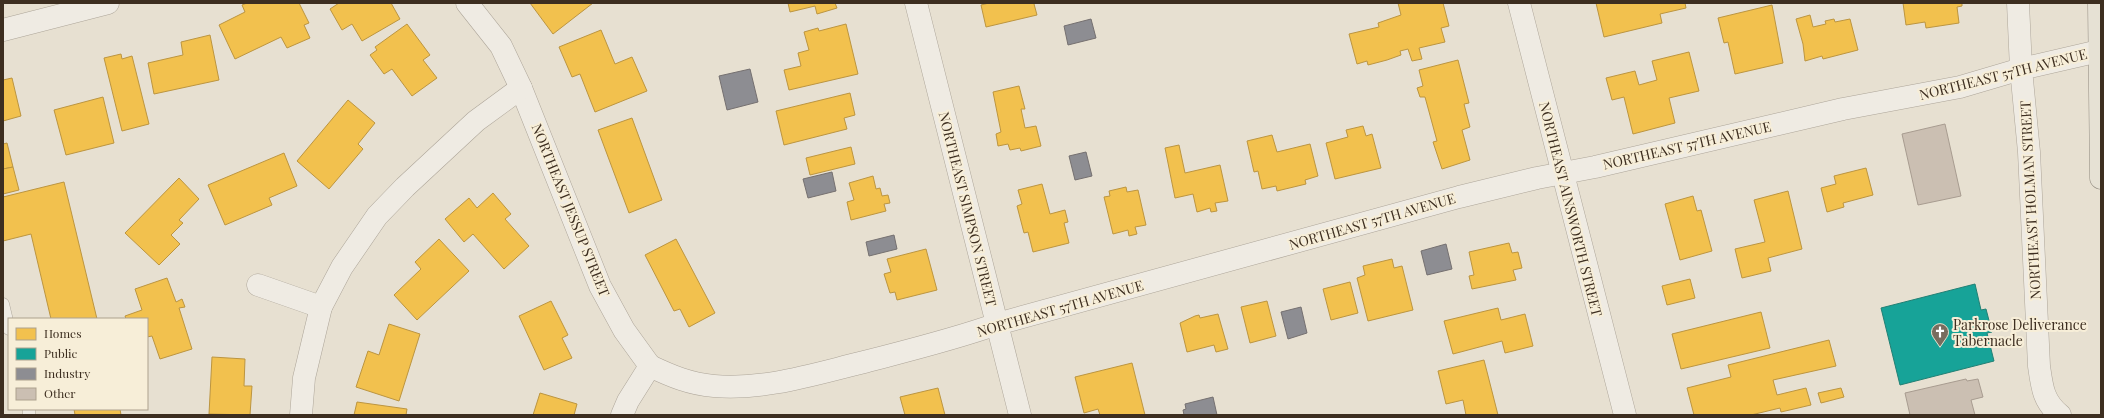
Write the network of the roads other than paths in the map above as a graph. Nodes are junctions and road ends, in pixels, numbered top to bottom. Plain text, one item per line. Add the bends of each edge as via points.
1 (108, 3) edge
2 (467, 3) edge
3 (916, 3) edge
4 (1519, 3) edge
5 (2018, 3) edge
6 (2100, 16) edge
7 (3, 30) edge
8 (2099, 51) junction
9 (2021, 69) junction
10 (521, 88) junction
11 (1562, 173) junction
12 (2101, 178) edge
13 (258, 285) dead end
14 (3, 304) edge
15 (321, 307) junction
16 (997, 324) junction
17 (8, 325) edge
18 (650, 366) junction
19 (302, 415) edge
20 (622, 415) edge
21 (1020, 415) edge
22 (1625, 415) edge
23 (2060, 415) edge

1 - 7 street
2 - 10 street, NORTHEAST JESSUP STREET via 501,46
3 - 16 street, NORTHEAST SIMPSON STREET
4 - 11 street, NORTHEAST AINSWORTH STREET
5 - 9 street, NORTHEAST HOLMAN STREET
6 - 8 main road
8 - 9 street, NORTHEAST 57TH AVENUE
8 - 12 main road
9 - 11 street, NORTHEAST 57TH AVENUE via 1960,87 1843,109
9 - 23 street, NORTHEAST HOLMAN STREET via 2029,152 2039,366 2049,406
10 - 15 street via 476,121 405,186 377,216 342,267
10 - 18 street, NORTHEAST JESSUP STREET via 600,286 624,330
11 - 16 street, NORTHEAST 57TH AVENUE via 1459,197
11 - 22 street, NORTHEAST AINSWORTH STREET
13 - 15 street
14 - 17 lane
15 - 19 street via 304,378
16 - 18 street, NORTHEAST 57TH AVENUE via 958,338 777,384 713,386 682,381
16 - 21 street, NORTHEAST SIMPSON STREET
18 - 20 street

